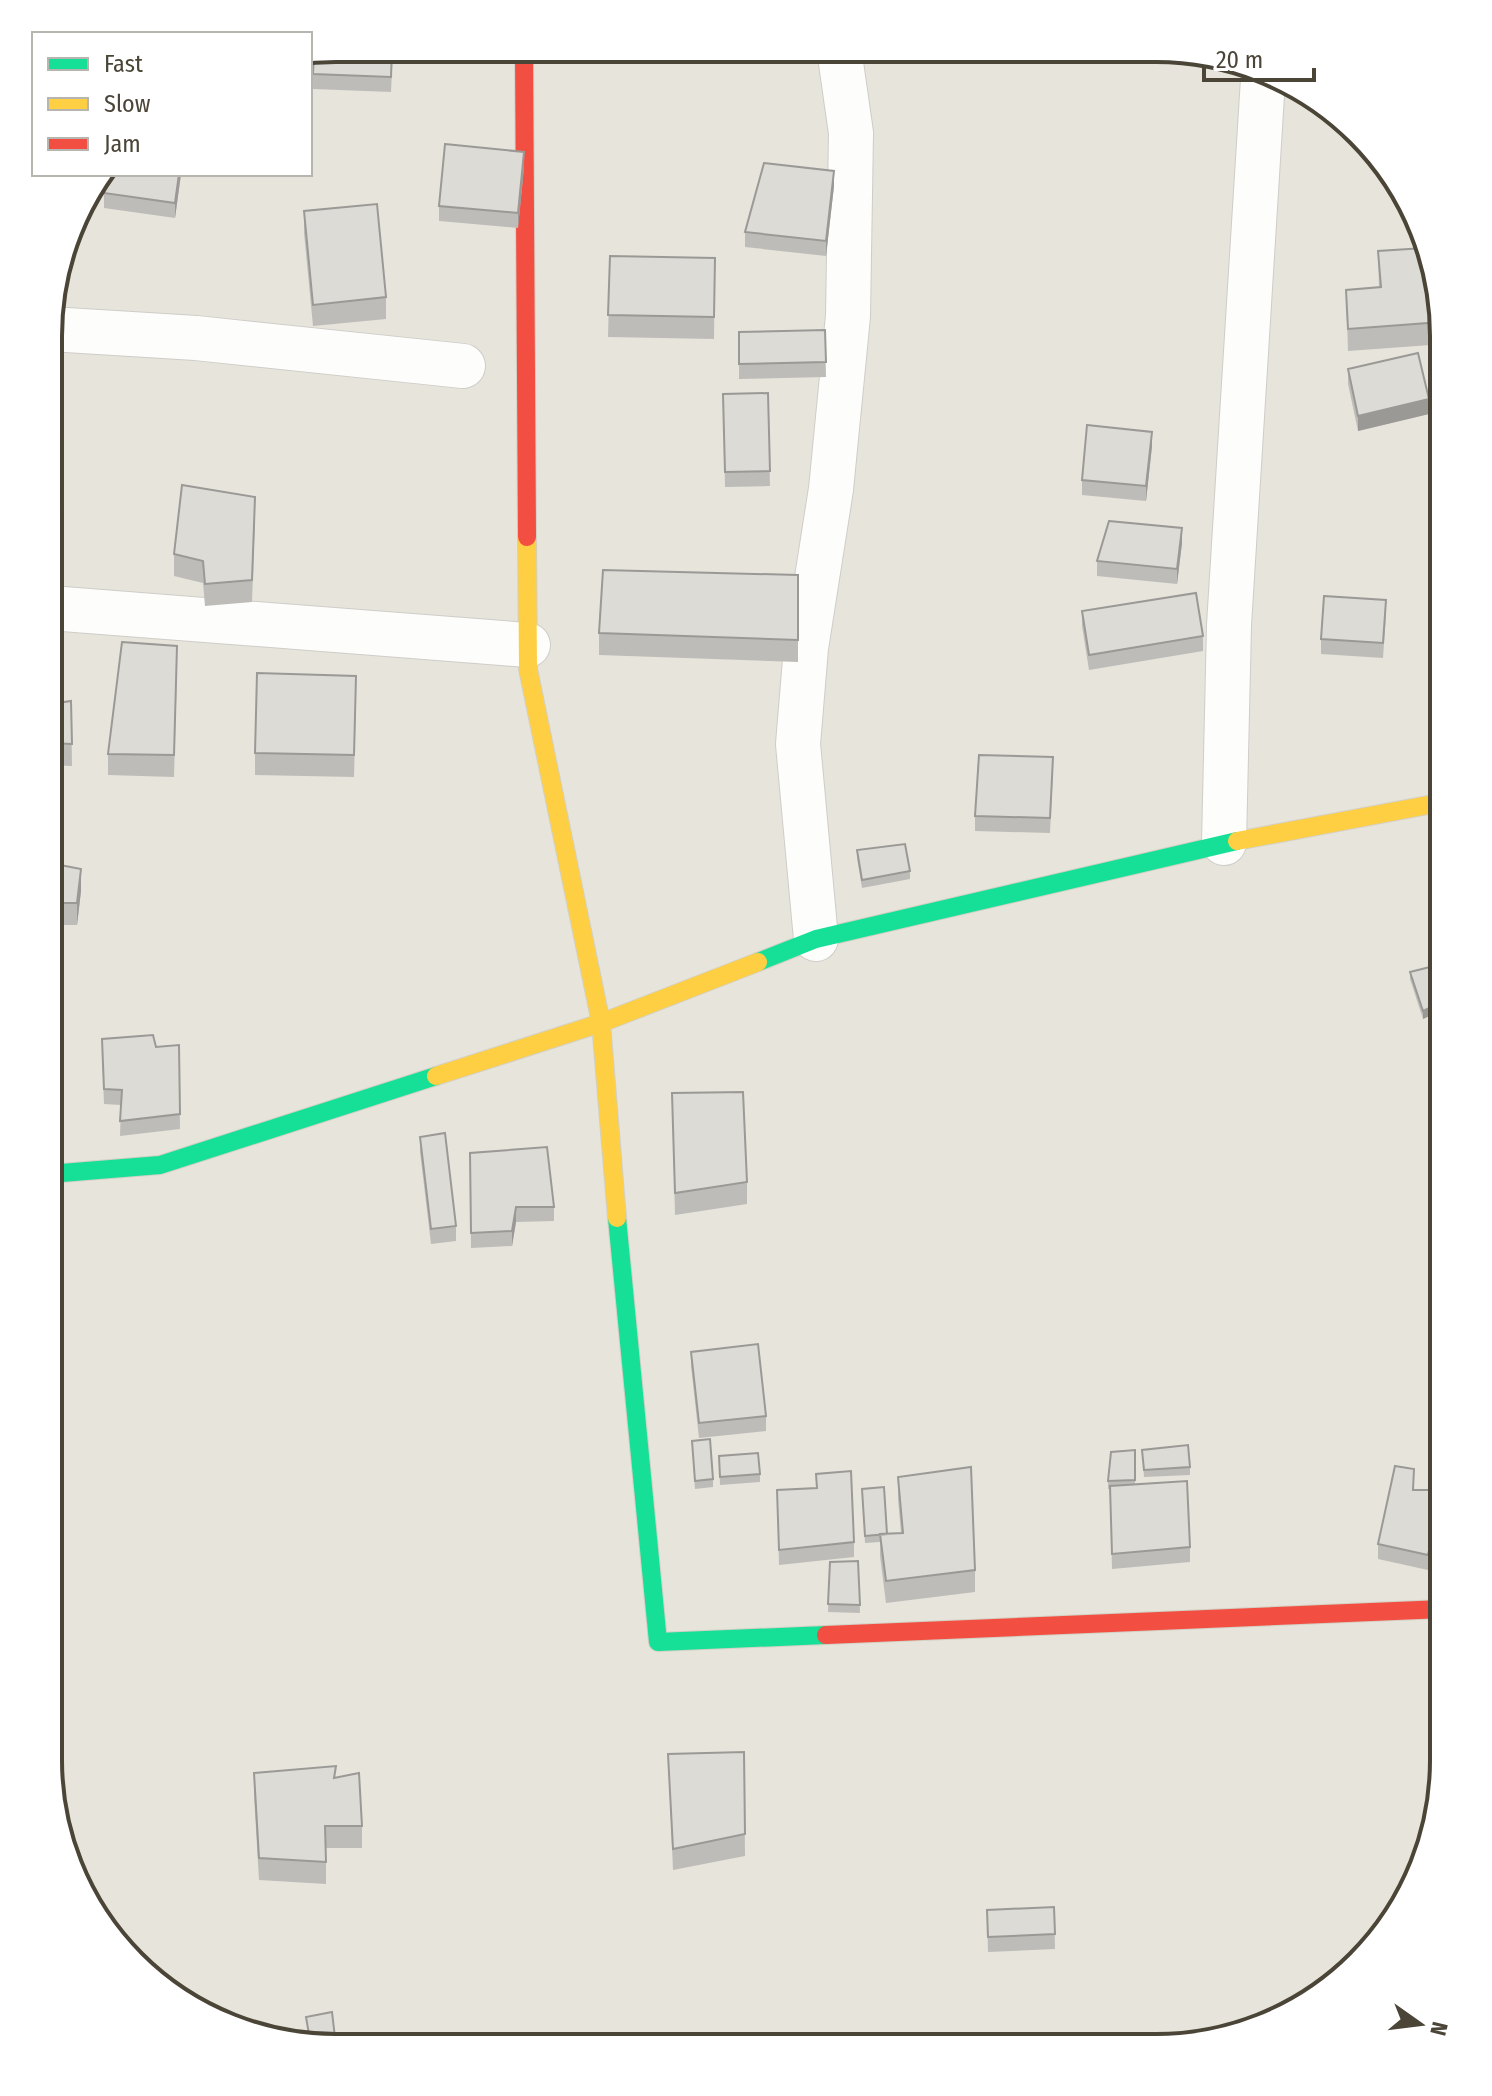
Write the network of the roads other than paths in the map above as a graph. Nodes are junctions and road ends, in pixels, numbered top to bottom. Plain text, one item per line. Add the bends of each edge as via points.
1 (841, 62) edge
2 (524, 63) edge
3 (1263, 84) edge
4 (62, 330) edge
5 (463, 366) dead end
6 (62, 609) edge
7 (528, 645) junction
8 (1430, 805) edge
9 (1224, 843) junction
10 (816, 939) junction
11 (601, 1023) junction
12 (62, 1173) edge
13 (1429, 1610) edge

1 - 10 street via 851,133 848,316 798,744
2 - 7 street
3 - 9 street via 1229,625
4 - 5 street
6 - 7 street
7 - 11 street via 528,669
8 - 9 street
9 - 10 street
10 - 11 street
11 - 12 street via 160,1165
11 - 13 street via 658,1642

